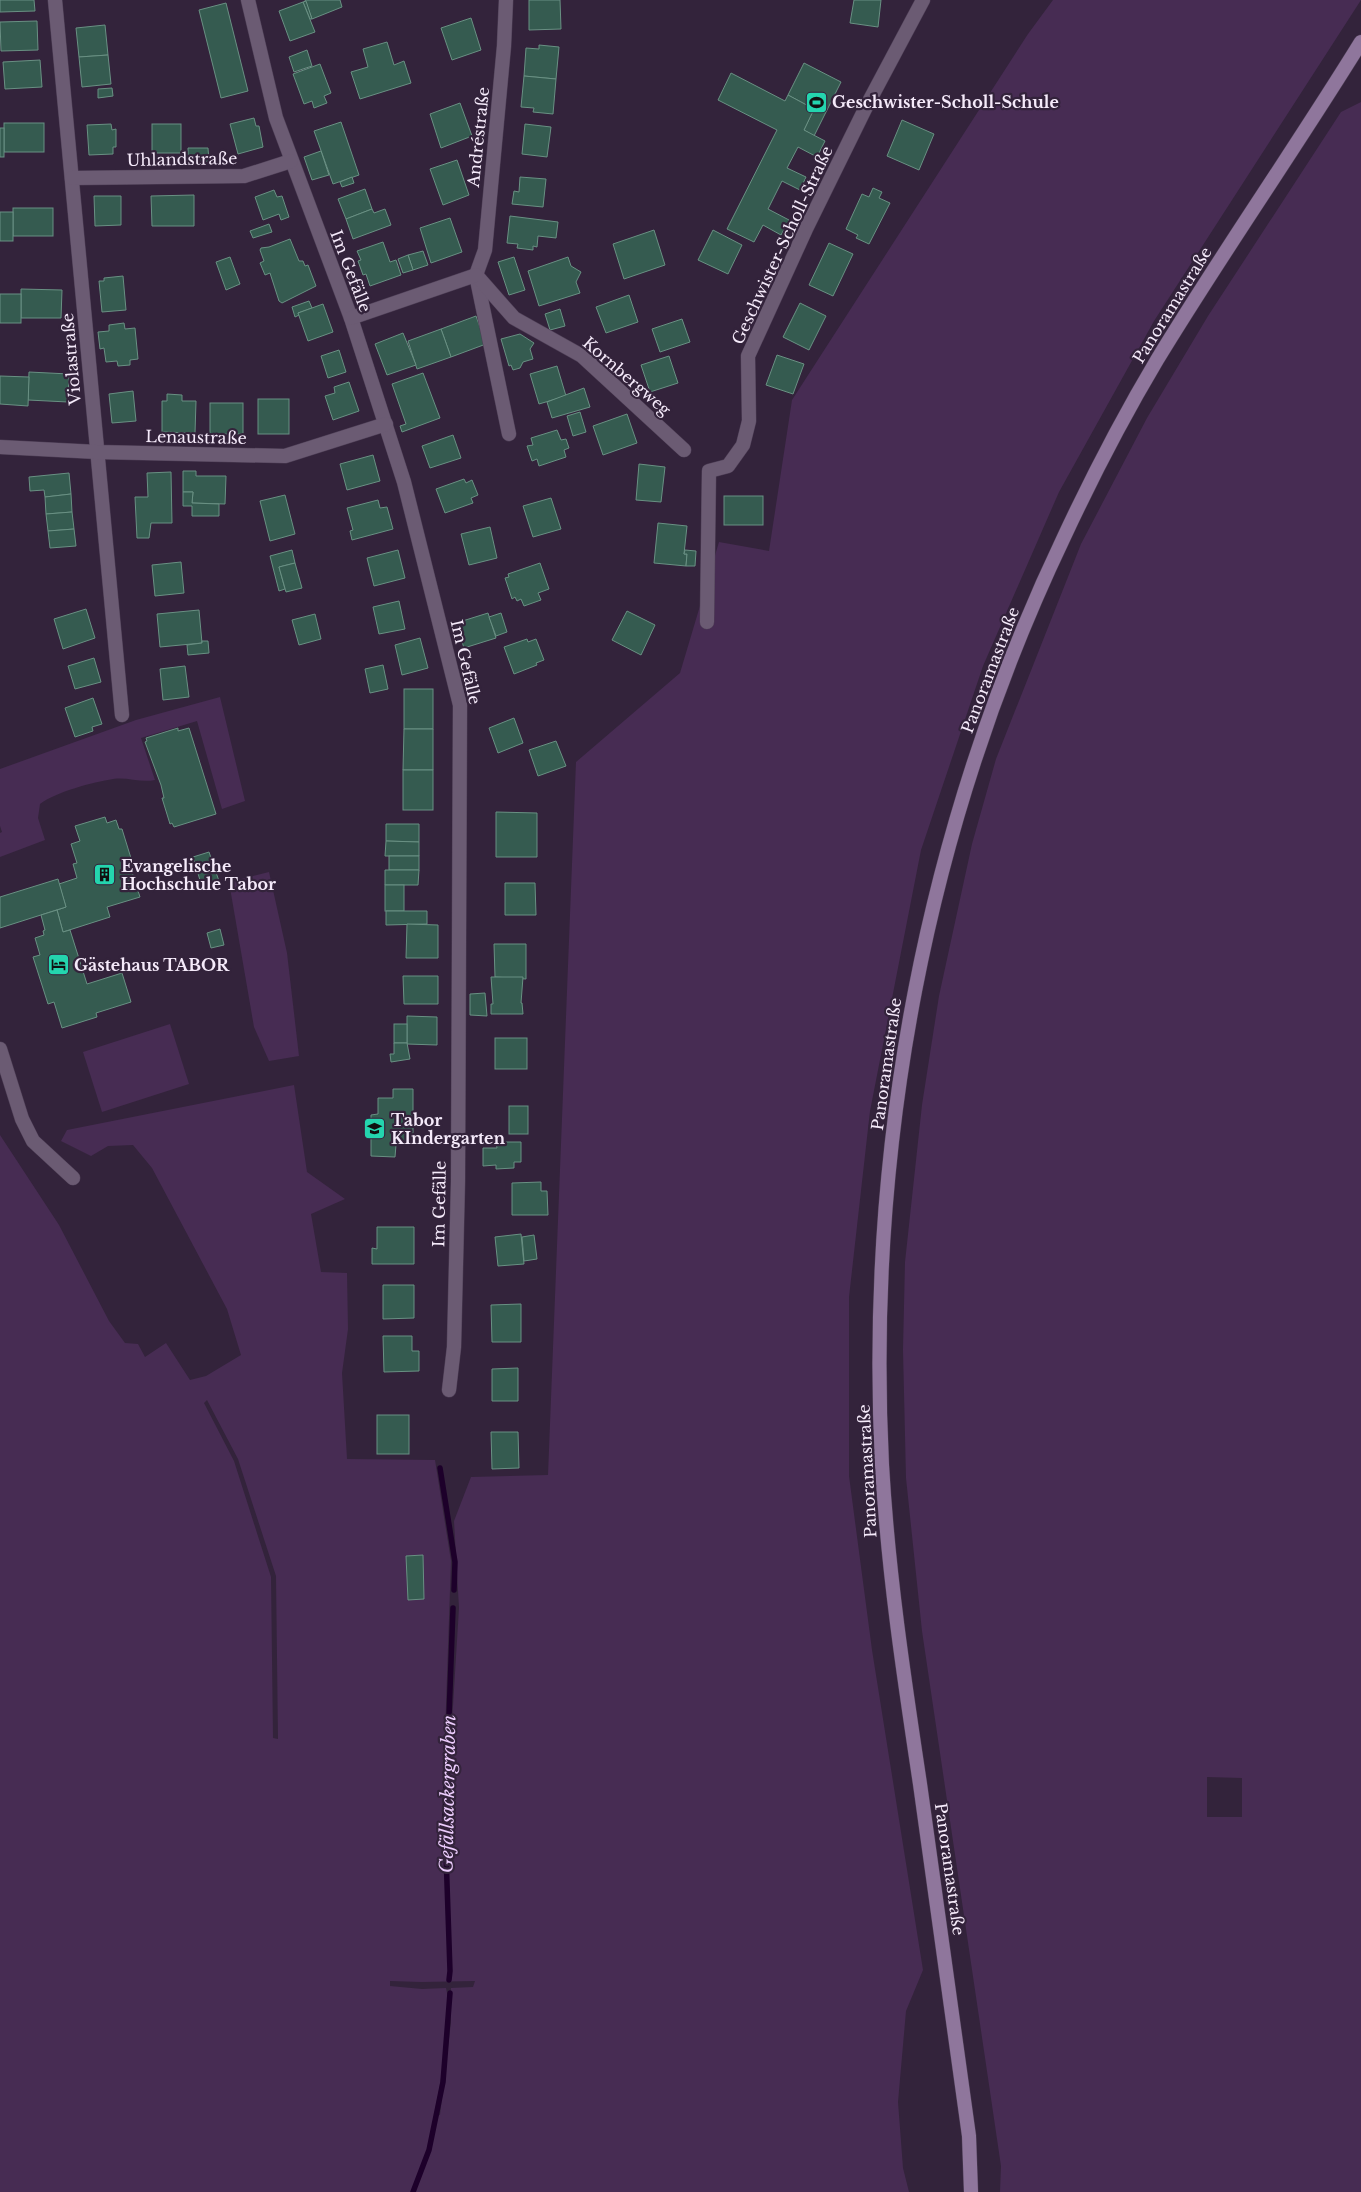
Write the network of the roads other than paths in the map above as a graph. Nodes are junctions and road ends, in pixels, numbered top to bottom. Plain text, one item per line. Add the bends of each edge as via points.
1 (55, 0) edge
2 (248, 0) edge
3 (506, 0) edge
4 (923, 0) edge
5 (1361, 42) edge
6 (291, 160) junction
7 (72, 178) junction
8 (476, 275) junction
9 (350, 318) junction
10 (386, 424) junction
11 (508, 434) dead end
12 (0, 447) edge
13 (684, 450) dead end
14 (97, 452) junction
15 (707, 622) dead end
16 (122, 715) dead end
17 (0, 1049) edge
18 (72, 1178) dead end
19 (449, 1390) dead end
20 (971, 2192) edge

1 - 7 street, Violastraße
2 - 6 street, Im Gefälle via 276,118
3 - 8 street, Andréstraße via 500,100 484,250
4 - 15 street, Geschwister-Scholl-Straße via 806,229 748,356 749,421 743,445 728,466 709,471
5 - 20 main road, Panoramastraße via 1156,362 1106,451 1061,542 1012,656 972,765 945,854 917,977 902,1064 884,1212 880,1294 882,1466 899,1643 969,2136
6 - 7 street, Uhlandstraße via 244,176
6 - 9 street, Im Gefälle
7 - 14 street, Violastraße
8 - 9 street
8 - 11 street, Andréstraße
8 - 13 street, Kornbergweg via 514,318 582,356
9 - 10 street, Im Gefälle
10 - 14 street, Lenaustraße via 285,456
10 - 19 street, Im Gefälle via 404,482 460,705 458,1181 454,1347
12 - 14 street, Lenaustraße
14 - 16 street, Violastraße
17 - 18 street via 22,1119 34,1141

